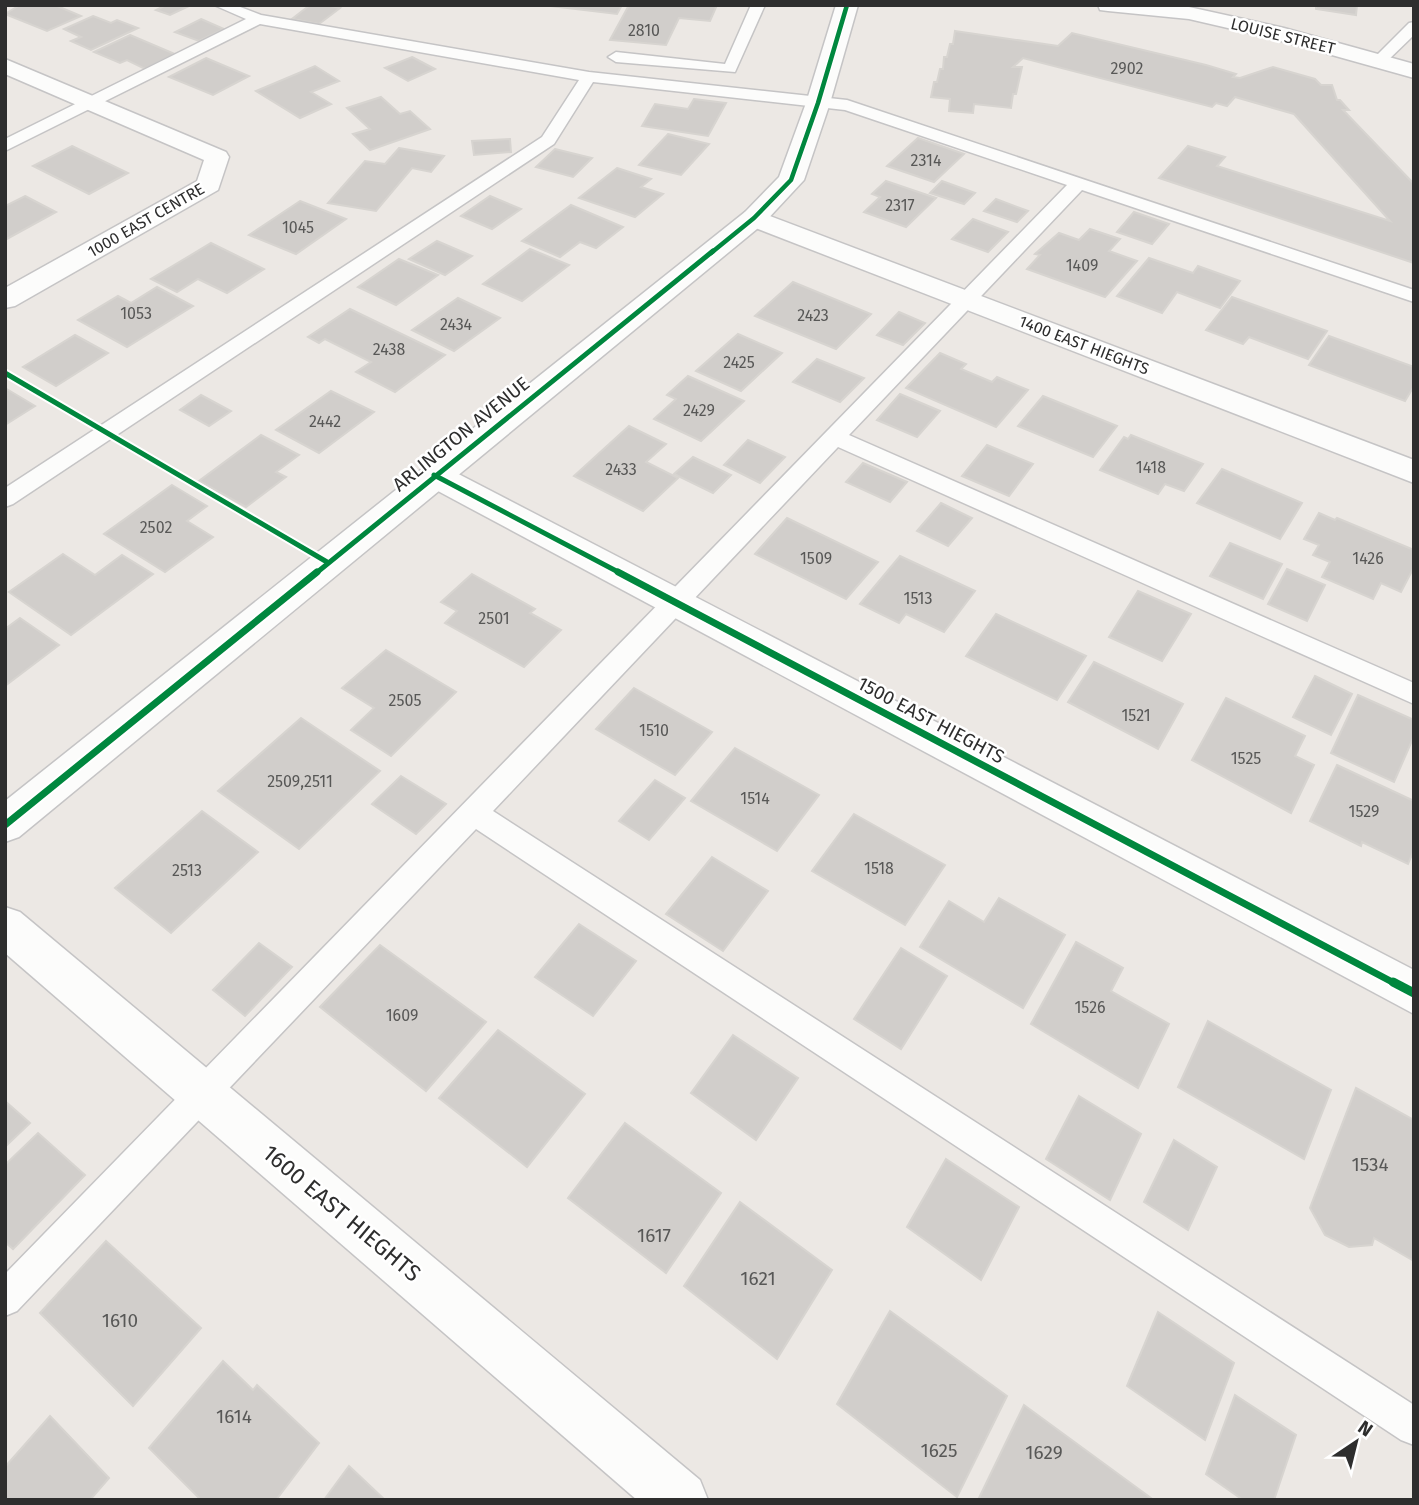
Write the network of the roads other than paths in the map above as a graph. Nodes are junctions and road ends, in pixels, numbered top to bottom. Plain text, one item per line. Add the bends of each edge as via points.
1 (221, 5) edge
2 (758, 5) edge
3 (847, 5) edge
4 (1108, 5) edge
5 (1190, 9) edge
6 (258, 19) junction
7 (1412, 20) edge
8 (616, 57) dead end
9 (1378, 62) junction
10 (5, 66) edge
11 (1414, 72) edge
12 (589, 77) junction
13 (818, 103) junction
14 (89, 104) junction
15 (5, 146) edge
16 (1079, 183) junction
17 (754, 218) junction
18 (1414, 296) edge
19 (965, 299) junction
20 (5, 300) edge
21 (835, 437) junction
22 (1414, 471) edge
23 (434, 475) junction
24 (5, 499) edge
25 (673, 602) junction
26 (1414, 694) edge
27 (474, 813) junction
28 (5, 825) edge
29 (5, 926) edge
30 (1414, 993) edge
31 (202, 1094) junction
32 (5, 1299) edge
33 (1414, 1427) edge
34 (680, 1500) edge

1 - 6 lane
2 - 8 lane via 730,69
3 - 13 street, ARLINGTON AVENUE
4 - 5 street, LOUISE STREET
5 - 9 street, LOUISE STREET
6 - 12 lane
6 - 14 lane
7 - 9 lane
9 - 11 street, LOUISE STREET
10 - 14 street, 1000 EAST CENTRE
12 - 13 lane
12 - 24 lane via 548,141
13 - 16 lane via 847,105
13 - 17 street, ARLINGTON AVENUE via 791,180
14 - 15 lane
14 - 20 street, 1000 EAST CENTRE via 217,157 209,185
16 - 18 lane
16 - 19 lane
17 - 19 street, 1400 EAST HIEGHTS
17 - 23 street, ARLINGTON AVENUE
19 - 21 lane
19 - 22 street, 1400 EAST HIEGHTS
21 - 25 lane
21 - 26 lane
23 - 25 street, 1500 EAST HIEGHTS
23 - 28 street, ARLINGTON AVENUE
25 - 27 lane
25 - 30 street, 1500 EAST HIEGHTS
27 - 31 lane
27 - 33 lane
29 - 31 street, 1600 EAST HIEGHTS
31 - 32 lane
31 - 34 street, 1600 EAST HIEGHTS

